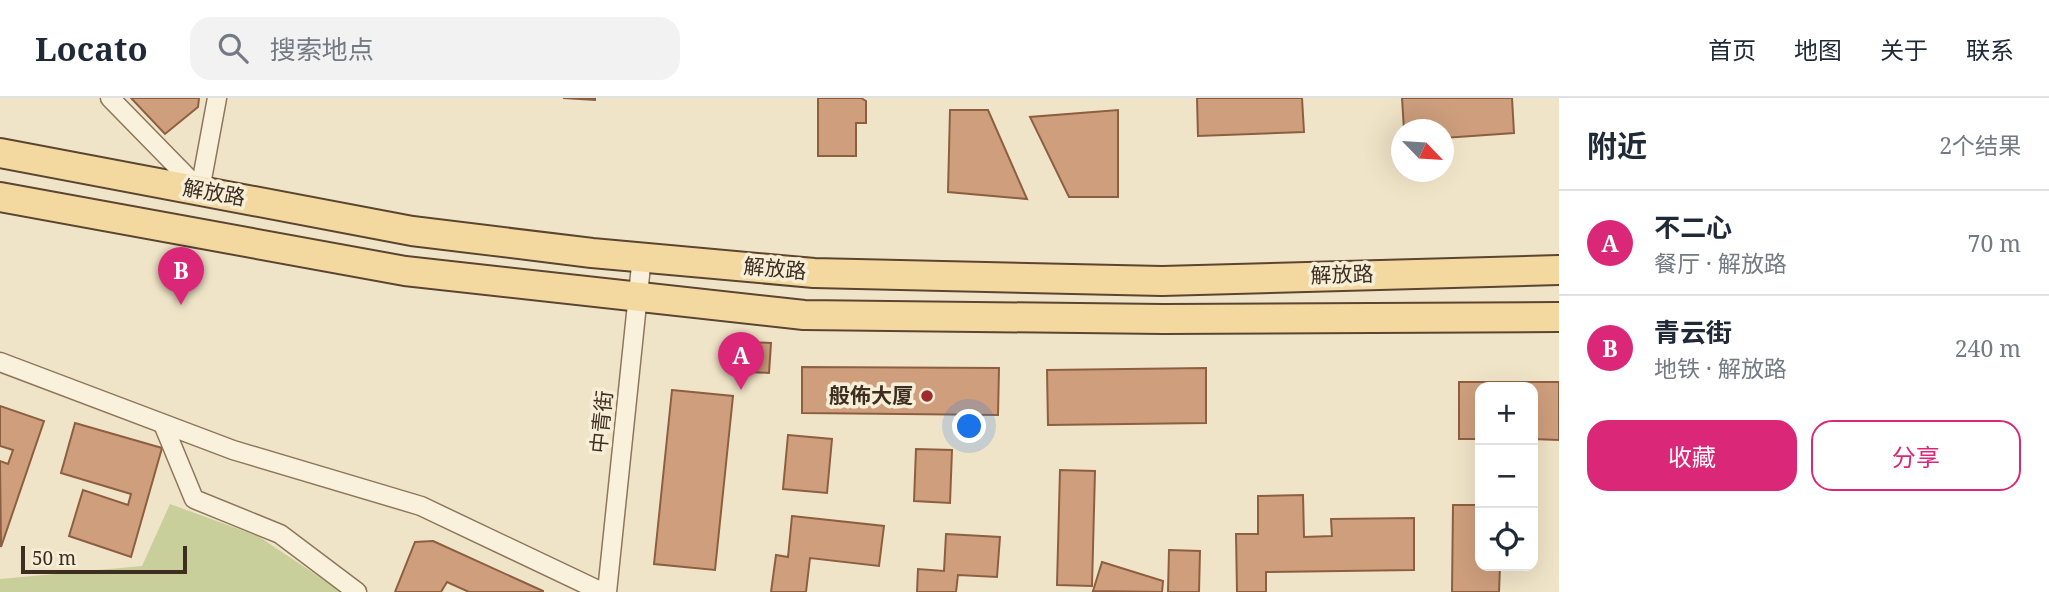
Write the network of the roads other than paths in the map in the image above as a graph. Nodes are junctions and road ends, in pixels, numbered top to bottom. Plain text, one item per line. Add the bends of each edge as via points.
1 (110, 98) edge
2 (217, 98) edge
3 (0, 153) edge
4 (200, 190) junction
5 (0, 197) edge
6 (642, 256) junction
7 (1559, 270) edge
8 (637, 296) junction
9 (1559, 317) edge
10 (0, 362) edge
11 (163, 424) junction
12 (357, 592) edge
13 (604, 592) edge

1 - 4 street
2 - 4 street
3 - 4 main road, 解放路
4 - 6 main road, 解放路 via 412,231
5 - 8 main road, 解放路 via 405,271
6 - 7 main road, 解放路 via 814,273 1162,281
6 - 8 street, 中青街
8 - 9 main road, 解放路 via 804,315
8 - 13 street, 中青街
10 - 11 street
11 - 12 street via 194,499 280,534
11 - 13 street via 233,450 421,506

